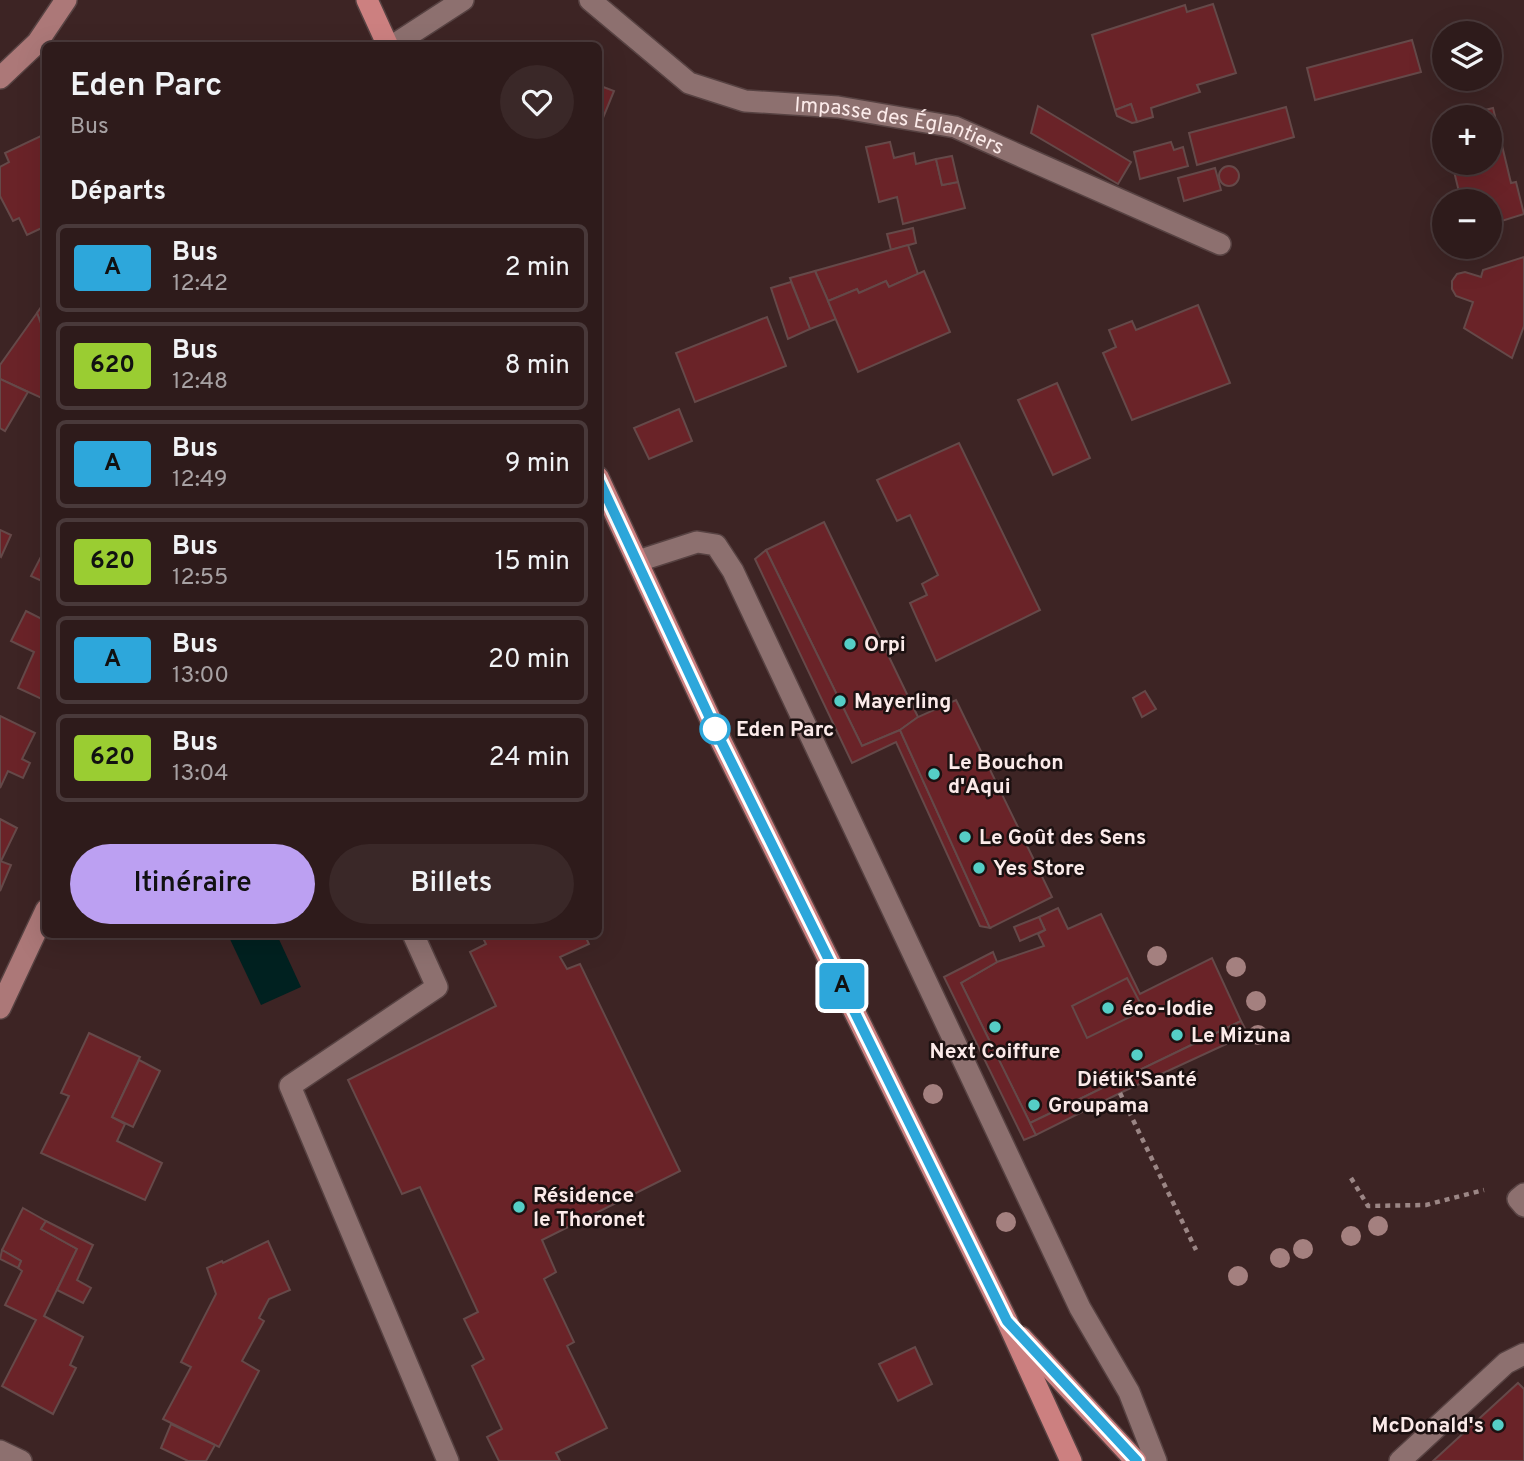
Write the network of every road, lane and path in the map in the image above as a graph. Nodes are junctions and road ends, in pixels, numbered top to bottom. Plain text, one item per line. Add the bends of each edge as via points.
1 (66, 0) edge
2 (367, 0) edge
3 (463, 0) edge
4 (590, 0) edge
5 (388, 42) edge
6 (396, 42) edge
7 (0, 78) edge
8 (1220, 244) dead end
9 (602, 485) edge
10 (638, 561) junction
11 (42, 919) edge
12 (415, 938) edge
13 (0, 1008) edge
14 (1120, 1093) dead end
15 (1351, 1178) dead end
16 (1522, 1200) edge
17 (1196, 1250) dead end
18 (1007, 1321) junction
19 (1524, 1354) edge
20 (0, 1451) edge
21 (21, 1461) edge
22 (448, 1461) edge
23 (1072, 1461) edge
24 (1136, 1461) edge
25 (1156, 1461) edge
26 (1400, 1461) edge

1 - 7 street via 37,43
2 - 5 main road
3 - 6 street
4 - 8 street, Impasse des Églantiers via 689,83 745,101 838,107 955,127
9 - 10 main road
10 - 18 main road via 715,729
10 - 25 street via 696,542 716,545 733,571 1080,1308 1129,1392
11 - 13 street
12 - 22 street via 437,987 290,1086
14 - 17 path
15 - 16 path via 1368,1206 1426,1205 1490,1189
18 - 23 main road
18 - 24 main road
19 - 26 street via 1506,1363
20 - 21 street

